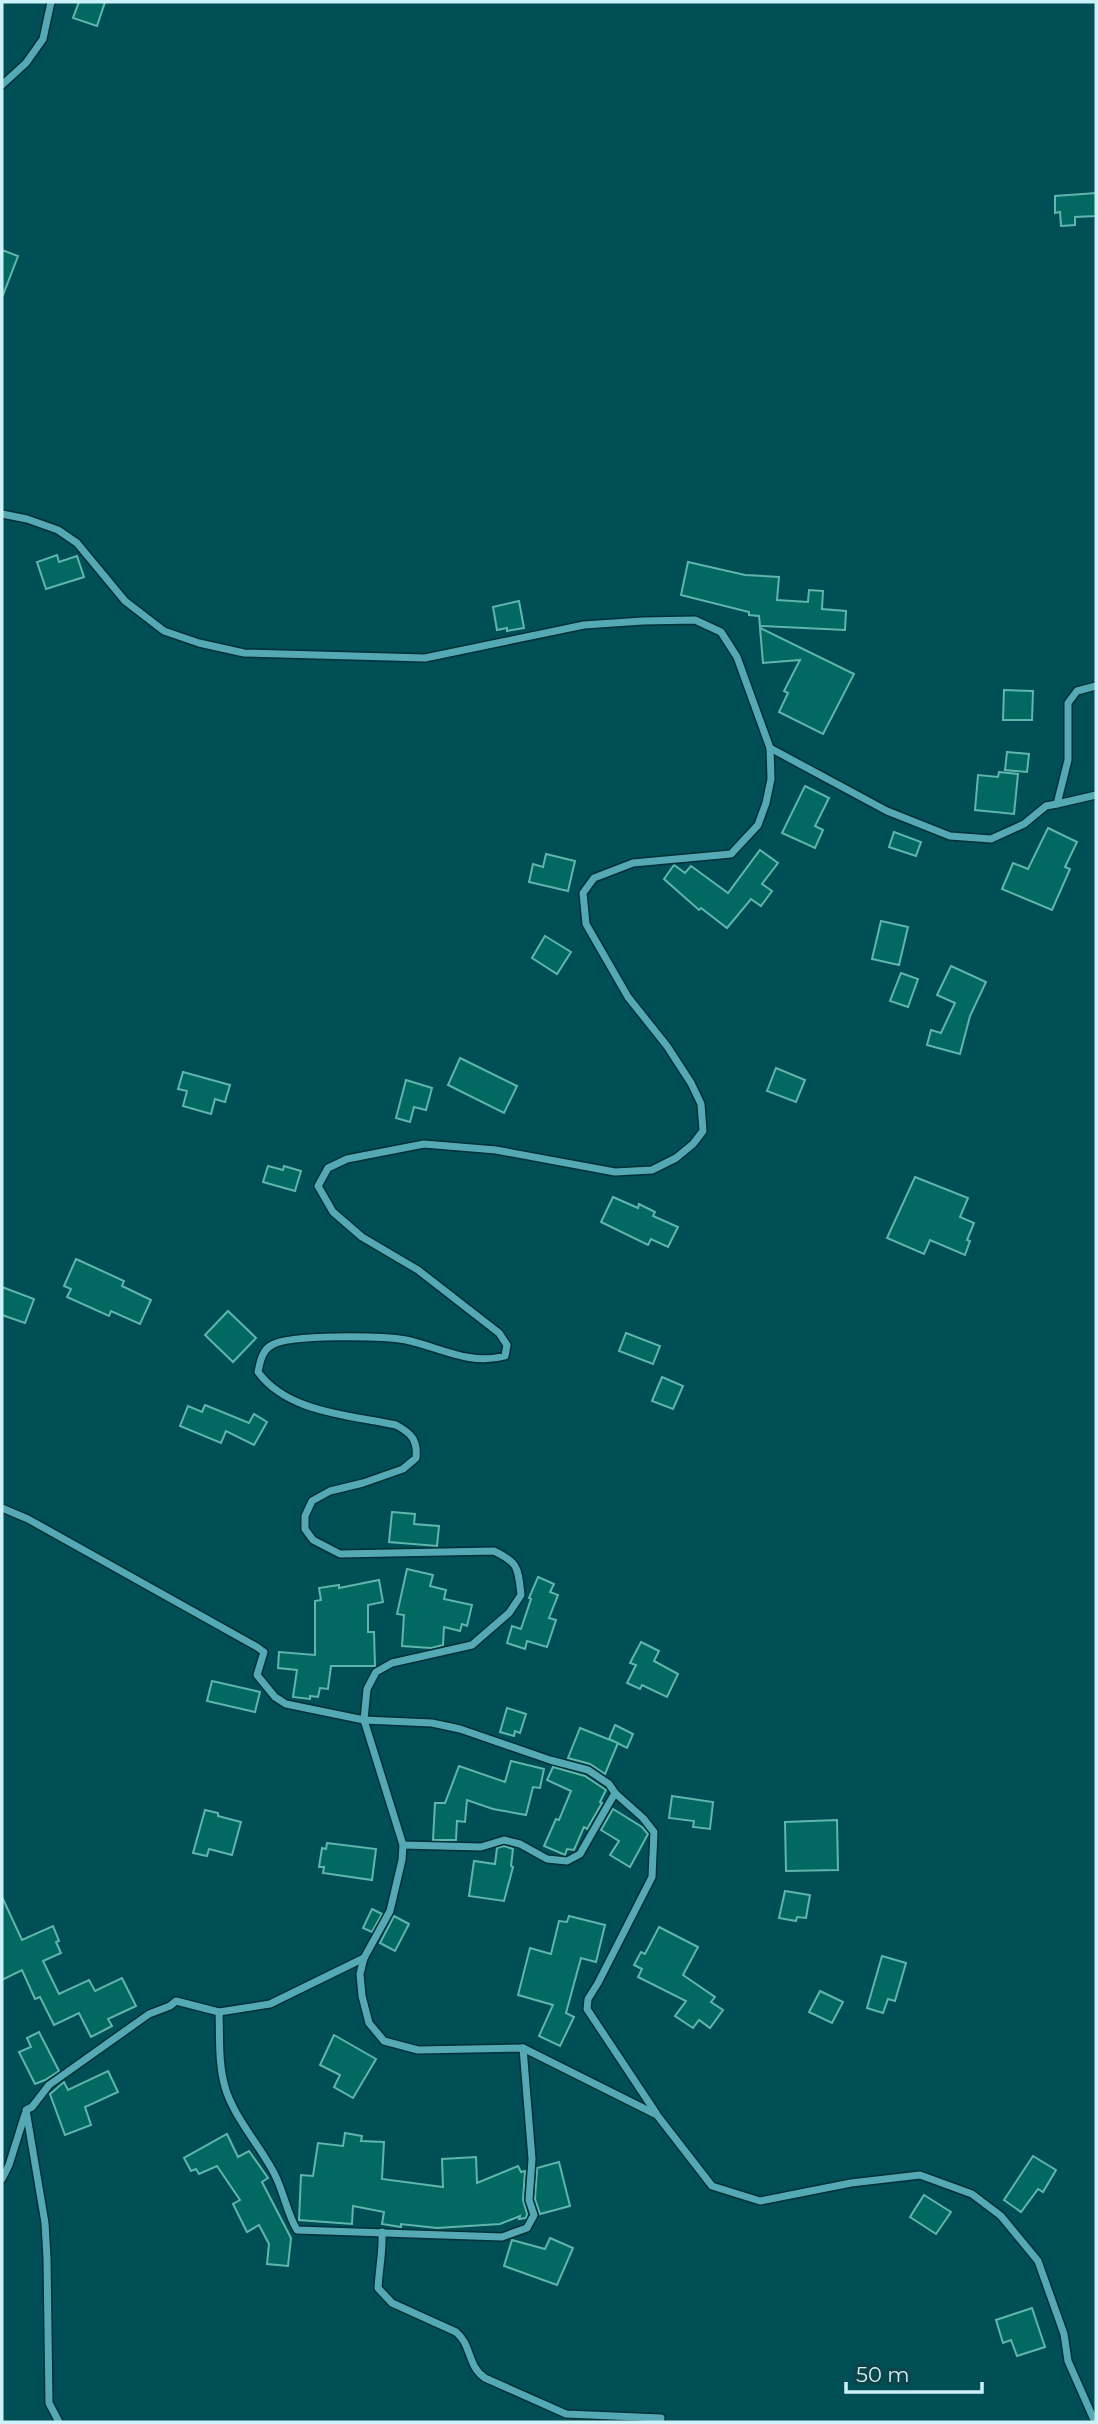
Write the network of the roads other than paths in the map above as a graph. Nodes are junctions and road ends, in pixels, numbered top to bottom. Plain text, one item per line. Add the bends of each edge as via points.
1 (51, 2) edge
2 (2, 85) edge
3 (2, 514) edge
4 (1096, 685) edge
5 (770, 748) junction
6 (1096, 795) edge
7 (1057, 804) junction
8 (2, 1508) edge
9 (364, 1720) junction
10 (615, 1793) junction
11 (404, 1845) junction
12 (364, 1958) junction
13 (219, 2012) junction
14 (523, 2048) junction
15 (26, 2110) junction
16 (657, 2115) junction
17 (2, 2179) edge
18 (382, 2232) junction
19 (661, 2418) dead end
20 (59, 2422) edge
21 (1095, 2422) edge

1 - 2 street via 43,39
3 - 5 street via 58,530 77,542 125,601 164,631 244,653 425,658 584,625 695,620 722,632 737,657
4 - 7 street via 1077,691 1068,703 1068,760
5 - 7 street via 887,811 950,836 991,839
5 - 9 street via 771,779 758,825 731,854 633,863 594,877 583,893 586,924 628,997 667,1046 701,1104 703,1131 693,1144 652,1170 615,1172 496,1150 424,1144 347,1159 328,1168 318,1186 333,1212 362,1237 418,1270 499,1333 507,1345 505,1356 468,1358 404,1340 301,1337 270,1346 262,1356 258,1372 268,1386 312,1408 396,1425 408,1432 417,1448 416,1458 403,1469 312,1501 305,1529 313,1540 340,1554 494,1551 518,1569 521,1595 509,1613 472,1645 393,1663 376,1672 367,1689
6 - 7 street
8 - 9 street via 257,1647 264,1652 257,1675 286,1704
9 - 10 street via 460,1728 588,1770
9 - 11 street
10 - 11 street via 580,1854 567,1861 547,1859 504,1840 481,1847
10 - 16 street via 654,1832 652,1877 592,1990 587,2009
11 - 12 street via 390,1910
12 - 13 street via 270,2004
12 - 14 street via 359,1974 364,2005 369,2023 384,2041 418,2050
13 - 15 street via 176,2001 149,2014 49,2085
13 - 18 street via 225,2089 263,2151 297,2230
14 - 16 street
14 - 18 street via 532,2159 529,2200 534,2215 527,2228 502,2237
15 - 17 street
15 - 20 street via 45,2223 49,2403
16 - 21 street via 712,2186 760,2201 920,2175 972,2194 1001,2216 1038,2261 1064,2334 1068,2361
18 - 19 street via 378,2288 392,2304 456,2332 464,2339 477,2373 566,2414

